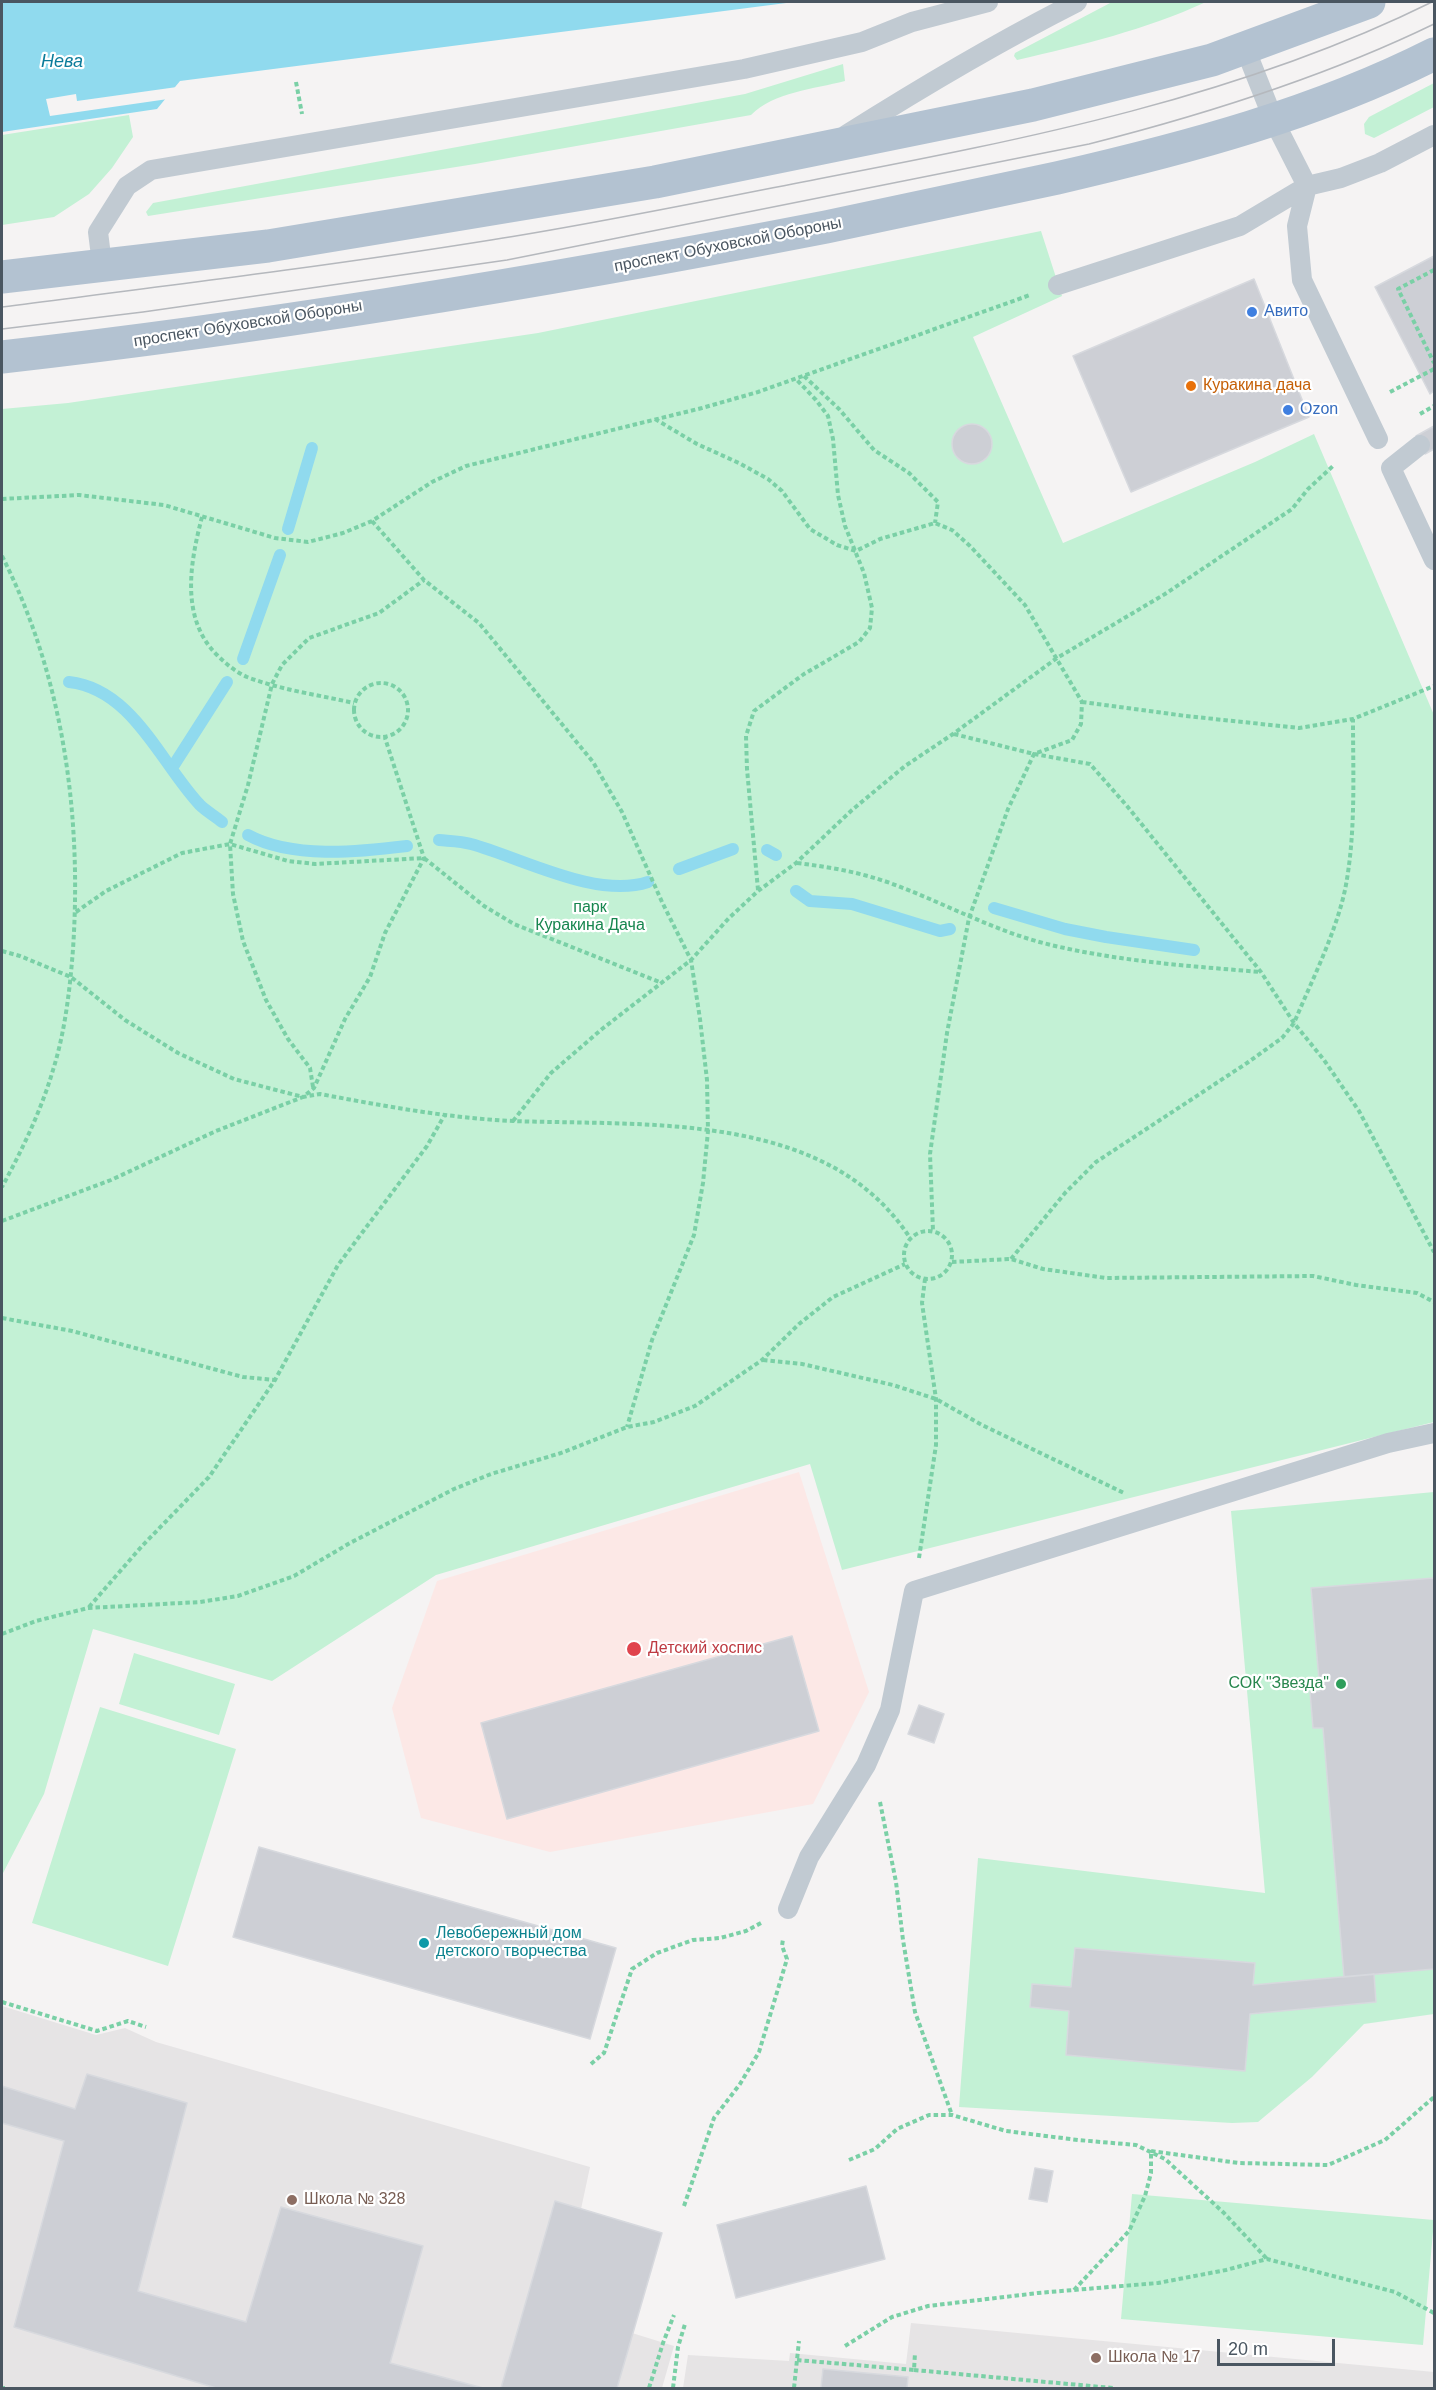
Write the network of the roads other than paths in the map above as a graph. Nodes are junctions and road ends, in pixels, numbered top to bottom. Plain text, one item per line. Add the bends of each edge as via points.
1 (988, 2) edge
2 (1077, 2) edge
3 (1369, 2) edge
4 (1245, 48) junction
5 (1434, 54) edge
6 (1274, 122) junction
7 (1434, 135) edge
8 (829, 147) junction
9 (1307, 186) junction
10 (102, 264) junction
11 (2, 277) edge
12 (1058, 285) road end
13 (2, 357) edge
14 (1378, 439) dead end
15 (1420, 445) dead end
16 (1434, 560) edge
17 (1434, 1433) edge
18 (788, 1909) road end

1 - 10 lane via 912,22 862,42 744,69 151,170 127,186 98,232
2 - 8 lane via 930,82
3 - 4 main road
4 - 6 lane
4 - 8 main road via 1034,105
5 - 6 main road, проспект Обуховской Обороны
6 - 9 lane
6 - 13 main road, проспект Обуховской Обороны via 1168,153 665,258 276,321
7 - 9 lane via 1380,163
8 - 10 main road via 655,182 384,228 268,246
9 - 12 lane via 1240,226
9 - 14 lane via 1297,226 1302,280
10 - 11 main road
15 - 16 lane via 1391,468
17 - 18 lane via 1389,1443 914,1591 890,1710 866,1765 809,1857

